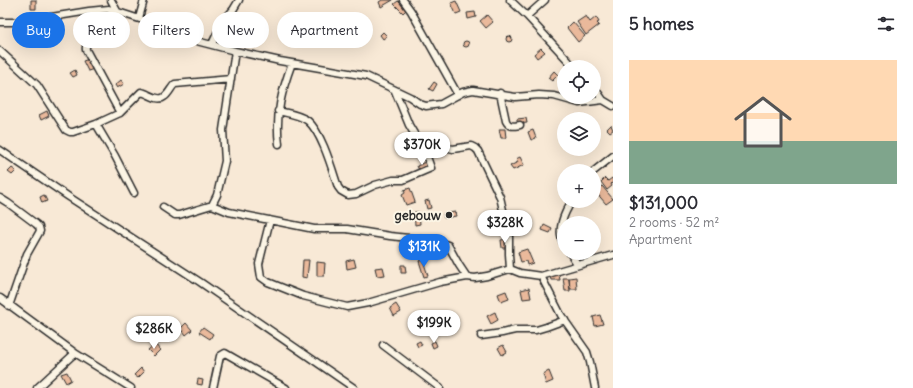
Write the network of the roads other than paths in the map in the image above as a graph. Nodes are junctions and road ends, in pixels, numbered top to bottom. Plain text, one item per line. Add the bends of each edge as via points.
1 (111, 0) edge
2 (144, 0) edge
3 (239, 0) edge
4 (403, 0) edge
5 (510, 0) edge
6 (545, 0) edge
7 (115, 11) junction
8 (141, 12) edge
9 (231, 12) edge
10 (527, 16) junction
11 (138, 18) edge
12 (0, 22) edge
13 (204, 42) edge
14 (212, 44) edge
15 (225, 48) edge
16 (0, 51) edge
17 (235, 51) junction
18 (568, 60) edge
19 (292, 63) junction
20 (231, 79) junction
21 (395, 91) junction
22 (500, 94) junction
23 (458, 95) junction
24 (601, 97) edge
25 (603, 100) junction
26 (613, 106) edge
27 (278, 112) junction
28 (120, 114) junction
29 (96, 124) junction
30 (520, 125) dead end
31 (279, 144) dead end
32 (0, 150) edge
33 (426, 154) junction
34 (613, 156) edge
35 (601, 165) edge
36 (134, 194) dead end
37 (0, 198) edge
38 (212, 205) junction
39 (163, 207) dead end
40 (270, 220) junction
41 (613, 254) edge
42 (575, 260) edge
43 (578, 265) junction
44 (510, 269) junction
45 (541, 276) junction
46 (467, 277) junction
47 (0, 298) edge
48 (9, 306) junction
49 (565, 320) junction
50 (481, 336) dead end
51 (383, 344) dead end
52 (75, 353) junction
53 (37, 388) edge
54 (130, 388) edge
55 (213, 388) edge
56 (286, 388) edge
57 (354, 388) edge
58 (440, 388) edge
59 (595, 388) edge

1 - 7 street
2 - 8 street
3 - 9 street
4 - 23 street
5 - 10 street
6 - 10 street
7 - 11 street
7 - 12 street via 102,9 20,22
7 - 28 street via 85,47
10 - 18 street
13 - 14 street
15 - 17 street
16 - 29 street via 36,85 66,130 73,132
17 - 19 street
17 - 20 street
19 - 21 street via 366,76
19 - 27 street
20 - 28 street via 175,84 162,98 142,92
20 - 38 street via 223,130 225,161
21 - 23 street via 426,106 441,104
21 - 33 street via 409,125
22 - 23 street via 473,90
22 - 25 street via 515,97 554,96 579,104
22 - 30 street via 508,125
24 - 25 street
25 - 26 street
27 - 31 street
27 - 33 street via 308,120 318,135 338,187 348,195 387,181 403,180 431,168
28 - 29 street
29 - 36 street
32 - 57 street via 200,282
33 - 44 street via 445,147 454,149 471,146 478,151 500,198 509,236
34 - 35 street
37 - 48 street via 36,224 40,231 27,254
38 - 39 street via 179,215
38 - 40 street via 229,212
40 - 46 street via 314,229 347,229 448,244
40 - 46 street via 259,264 261,277 303,296 347,307
41 - 43 street
42 - 43 street
43 - 45 street
44 - 45 street
44 - 46 street via 486,276
45 - 49 street
47 - 48 street
48 - 52 street
49 - 50 street via 536,330 516,330
49 - 59 street via 587,352
51 - 58 street
52 - 53 street
52 - 54 street
55 - 56 street via 220,356 225,353

